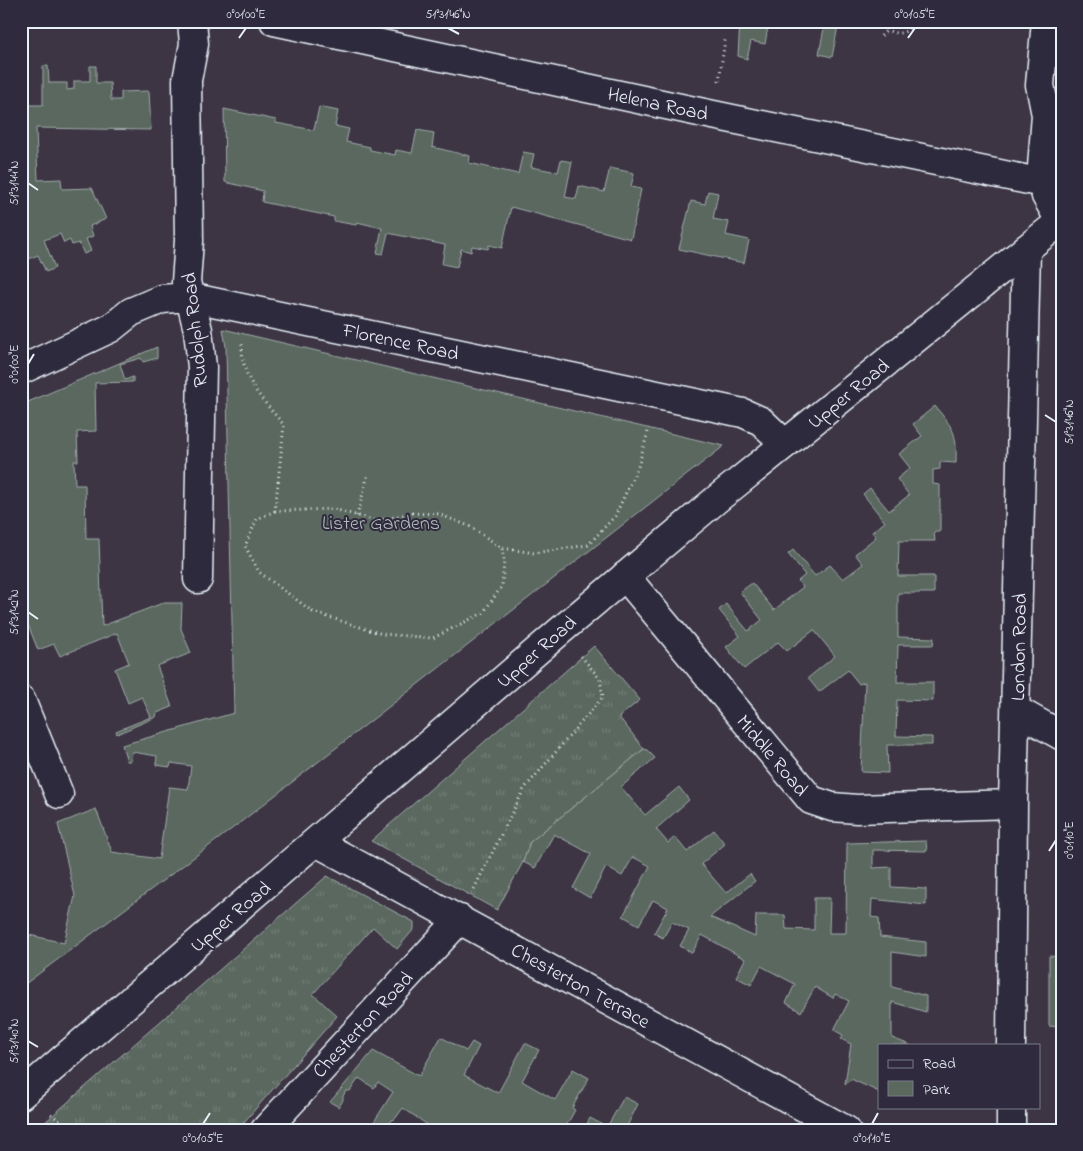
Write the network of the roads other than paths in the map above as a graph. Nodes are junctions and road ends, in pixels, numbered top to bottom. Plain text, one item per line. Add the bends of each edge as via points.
1 (192, 21) edge
2 (274, 21) edge
3 (1046, 21) edge
4 (1043, 182) junction
5 (1061, 220) edge
6 (1026, 249) junction
7 (190, 297) junction
8 (21, 370) edge
9 (785, 444) junction
10 (625, 576) junction
11 (198, 580) dead end
12 (21, 700) edge
13 (1016, 710) junction
14 (1062, 736) edge
15 (59, 794) dead end
16 (1013, 804) junction
17 (316, 842) junction
18 (460, 919) junction
19 (1011, 1044) edge
20 (21, 1095) edge
21 (1011, 1108) edge
22 (265, 1130) edge
23 (846, 1130) edge
24 (1011, 1130) edge

1 - 7 street, Rudolph Road via 194,44 187,80 189,241 186,282
2 - 4 street, Helena Road
3 - 4 street via 1040,85 1046,115
4 - 5 street via 1046,196
5 - 6 street, Upper Road
6 - 9 street, Upper Road
6 - 13 street, London Road
7 - 8 street, Florence Road via 162,300 131,312 111,328
7 - 9 street, Florence Road via 743,413 761,421
7 - 11 street, Rudolph Road via 202,367
9 - 10 street, Upper Road
10 - 16 street, Middle Road via 811,800 832,807 857,809
10 - 17 street, Upper Road
12 - 15 street
13 - 14 street
13 - 16 street, London Road
16 - 19 street, London Road
17 - 18 street, Chesterton Terrace
17 - 20 street, Upper Road
18 - 22 street, Chesterton Road
18 - 23 street, Chesterton Terrace
21 - 24 street

